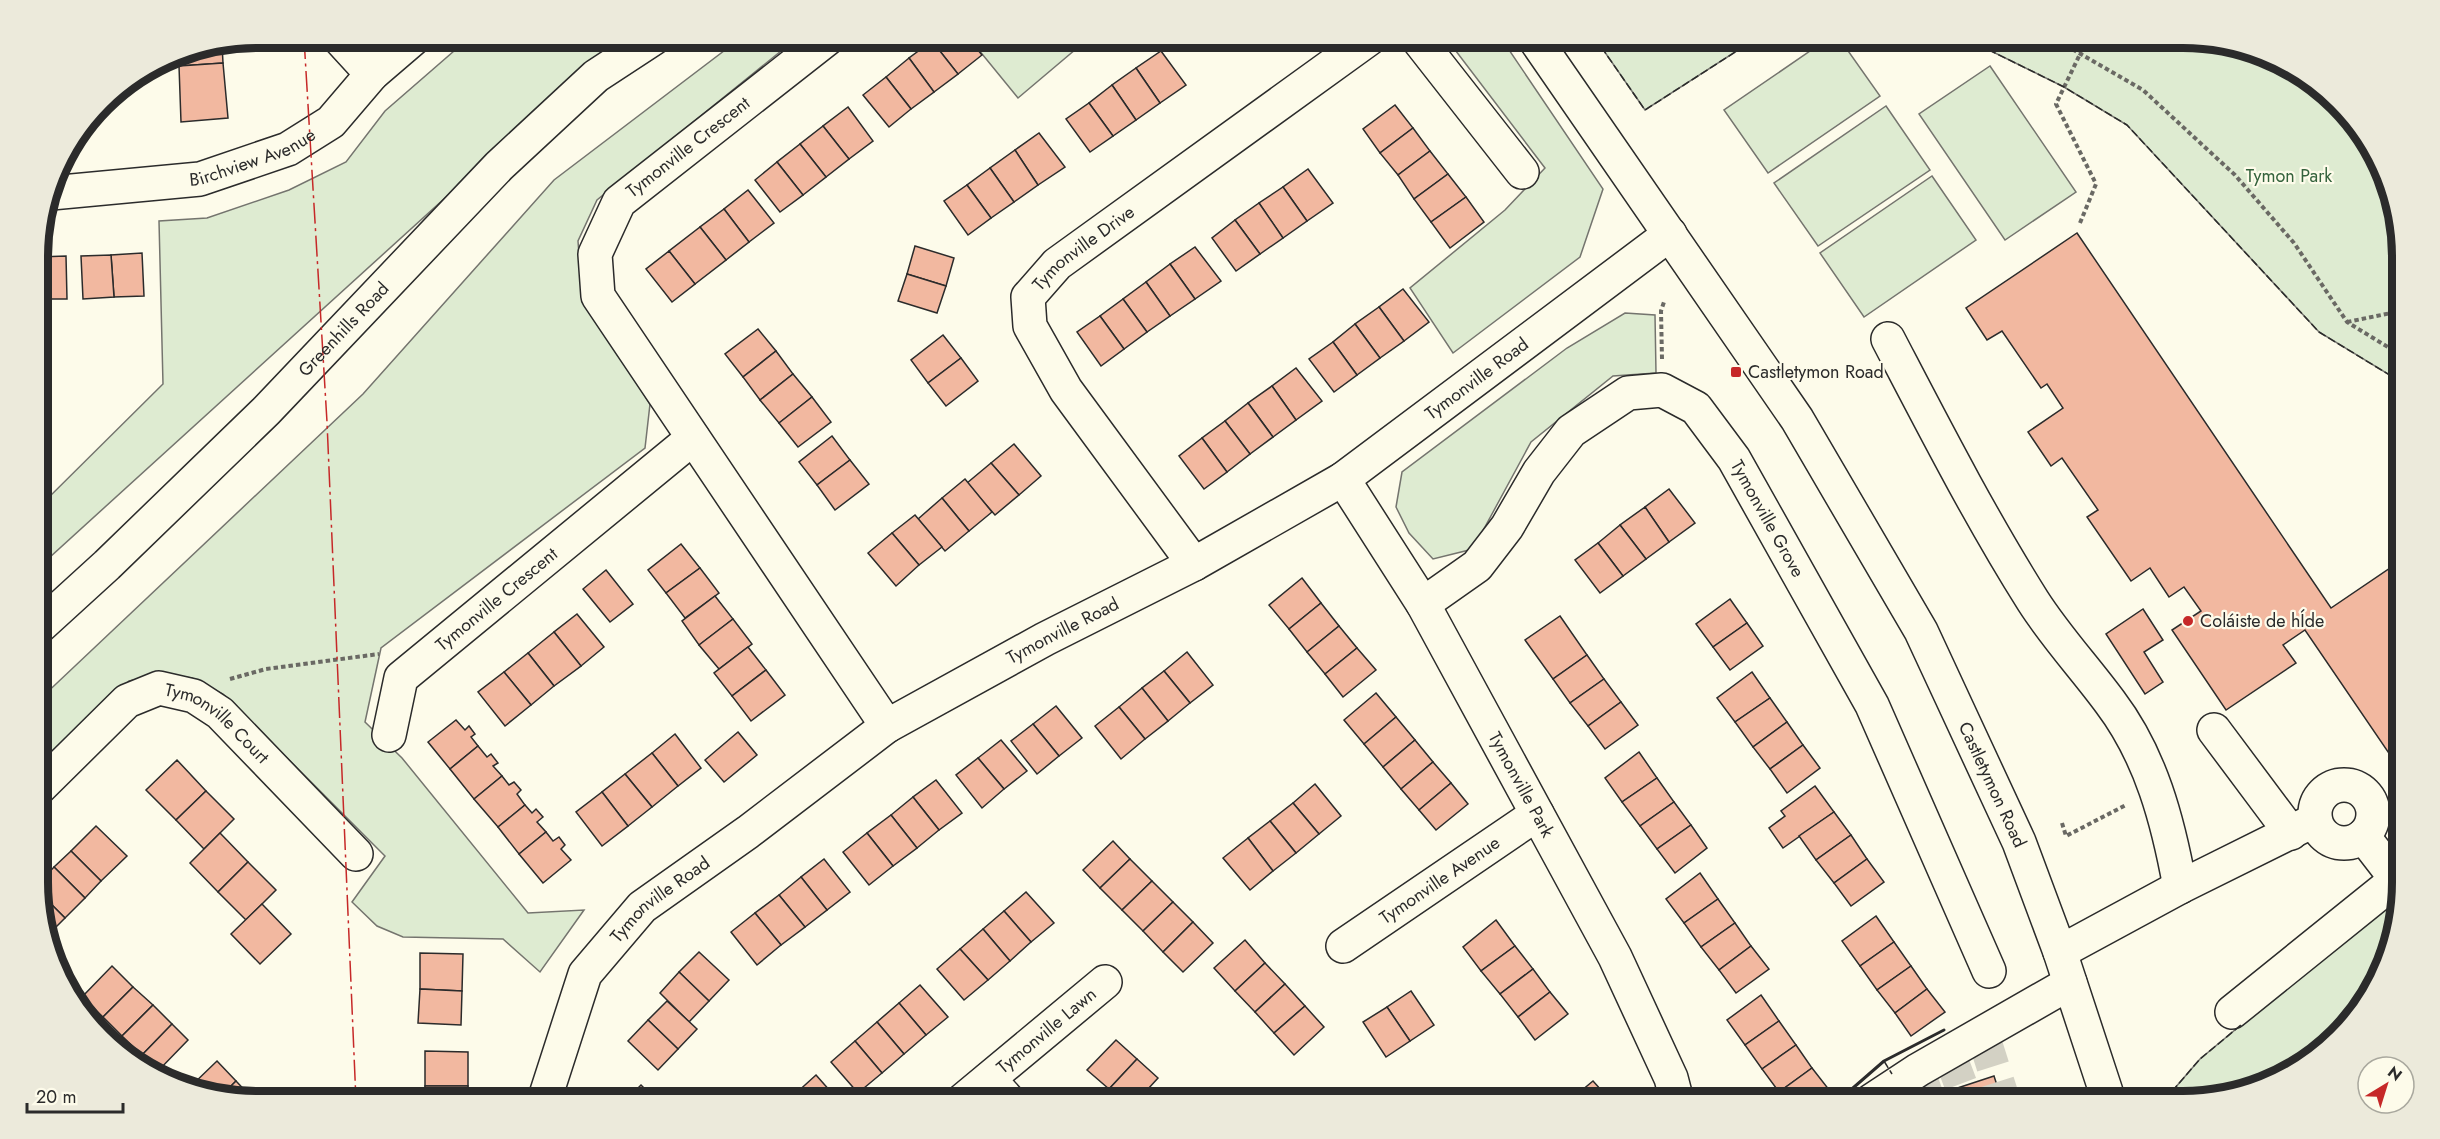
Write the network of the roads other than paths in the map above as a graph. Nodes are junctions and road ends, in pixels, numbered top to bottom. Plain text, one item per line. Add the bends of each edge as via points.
1 (348, 48) edge
2 (402, 48) edge
3 (639, 48) edge
4 (815, 48) edge
5 (1356, 48) edge
6 (1424, 48) edge
7 (1541, 48) edge
8 (372, 74) junction
9 (1522, 172) dead end
10 (59, 192) edge
11 (1670, 234) junction
12 (1888, 339) dead end
13 (693, 438) junction
14 (1343, 479) junction
15 (1194, 564) junction
16 (1423, 604) junction
17 (48, 619) edge
18 (887, 726) junction
19 (2214, 730) dead end
20 (389, 735) dead end
21 (48, 779) edge
22 (1537, 814) junction
23 (2303, 827) junction
24 (2363, 837) junction
25 (356, 854) dead end
26 (2392, 868) edge
27 (2392, 883) edge
28 (2180, 886) junction
29 (1343, 946) dead end
30 (2060, 952) junction
31 (1989, 971) dead end
32 (1105, 982) dead end
33 (2070, 983) junction
34 (2232, 1012) dead end
35 (999, 1090) edge
36 (547, 1091) edge
37 (1674, 1091) edge
38 (1886, 1091) edge
39 (2106, 1091) edge

1 - 8 street
2 - 8 street, Birchview Avenue
3 - 17 street, Greenhills Road via 596,76 499,166 266,411
4 - 13 street, Tymonville Crescent via 619,202 595,254 598,296
5 - 15 street, Tymonville Drive via 1057,264 1028,297 1030,326 1066,390
6 - 9 street
7 - 11 street, Castletymon Road
8 - 10 street, Birchview Avenue via 331,122 288,149 200,179
11 - 14 street, Tymonville Road
11 - 30 street, Castletymon Road via 1797,419 1921,631 2019,842
12 - 28 street via 2034,602 2131,734 2170,831
13 - 18 street, Tymonville Crescent
13 - 20 street, Tymonville Crescent via 401,678
14 - 15 street, Tymonville Road
14 - 16 street, Tymonville Park
15 - 18 street, Tymonville Road via 1045,639
16 - 22 street, Tymonville Park
16 - 31 street, Tymonville Grove via 1477,566 1571,431 1628,393 1662,390 1696,408 1734,459 1872,705
18 - 36 street, Tymonville Road via 642,907 585,974
19 - 23 street
21 - 25 street, Tymonville Court via 127,701 159,688 194,696 220,713
22 - 29 street, Tymonville Avenue
22 - 37 street, Tymonville Park via 1615,957
23 - 24 street via 2320,831 2340,843
23 - 24 street via 2326,790 2337,785 2358,788 2372,805 2370,827
23 - 28 street
24 - 26 street
27 - 34 street
28 - 30 street
30 - 33 street, Castletymon Road
32 - 35 street, Tymonville Lawn
33 - 38 street
33 - 39 street, Castletymon Road

